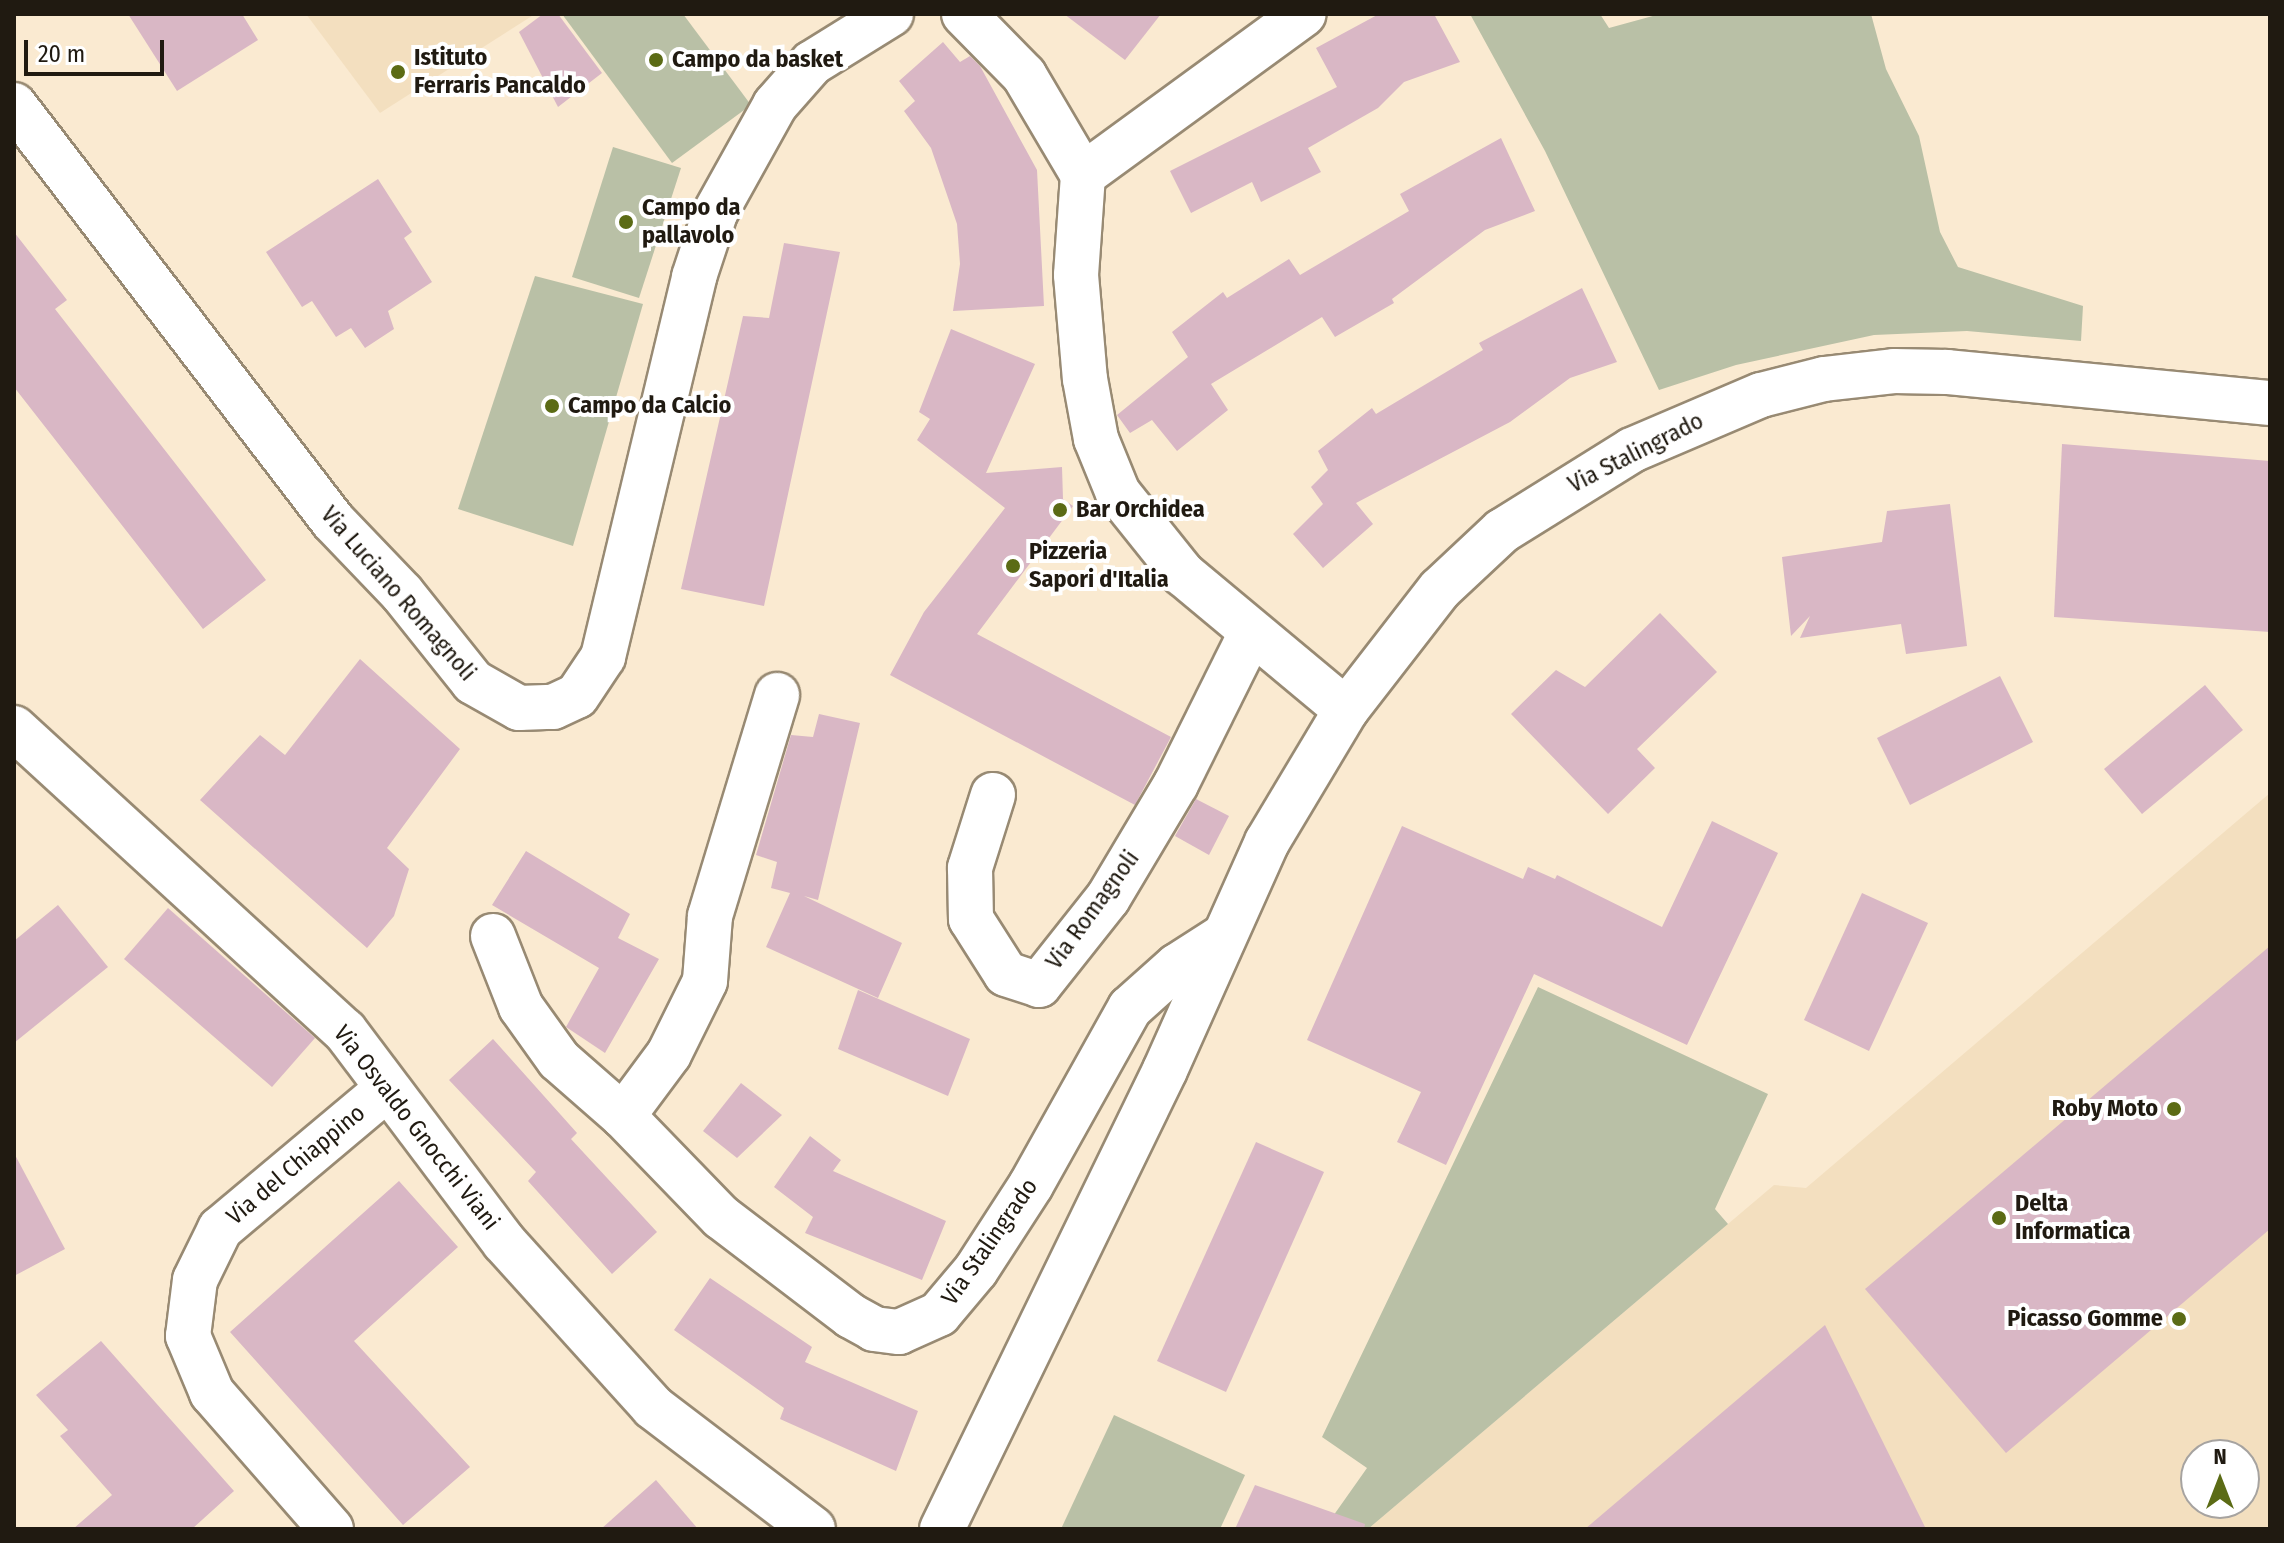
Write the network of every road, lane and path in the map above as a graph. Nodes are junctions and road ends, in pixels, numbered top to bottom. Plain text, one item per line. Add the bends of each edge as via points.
1 (891, 14) edge
2 (964, 14) edge
3 (1304, 14) edge
4 (14, 105) edge
5 (1083, 175) junction
6 (2270, 403) edge
7 (1251, 633) junction
8 (777, 695) dead end
9 (1346, 710) junction
10 (14, 728) edge
11 (993, 795) dead end
12 (493, 936) dead end
13 (1224, 936) junction
14 (387, 1089) junction
15 (623, 1116) junction
16 (331, 1529) edge
17 (813, 1529) edge
18 (942, 1529) edge

1 - 4 street, Via Luciano Romagnoli via 812,63 775,105 715,213 665,391 603,657 577,696 553,707 519,708 473,682 402,593 333,521
2 - 5 street via 1024,75
3 - 5 street
5 - 7 street via 1076,275 1088,404 1105,466 1147,534 1183,574
6 - 9 street, Via Stalingrado via 1894,371 1824,379 1761,395 1632,450 1502,531 1440,589
7 - 9 street
7 - 11 street, Via Romagnoli via 1176,784 1108,898 1039,985 1006,974 971,919 970,868
8 - 15 street via 710,916 705,981 669,1054
9 - 13 street, Via Stalingrado via 1267,842
10 - 14 street, Via Osvaldo Gnocchi Viani via 345,1031
12 - 15 street, Via Stalingrado via 536,1034
13 - 15 street, Via Stalingrado via 1165,975 1130,1008 996,1241 939,1314 920,1327 899,1332 874,1329 851,1316 721,1217
13 - 18 street, Via Stalingrado via 1165,1070
14 - 16 street, Via del Chiappino via 220,1229 195,1280 188,1336 212,1393
14 - 17 street, Via Osvaldo Gnocchi Viani via 504,1242 653,1407

